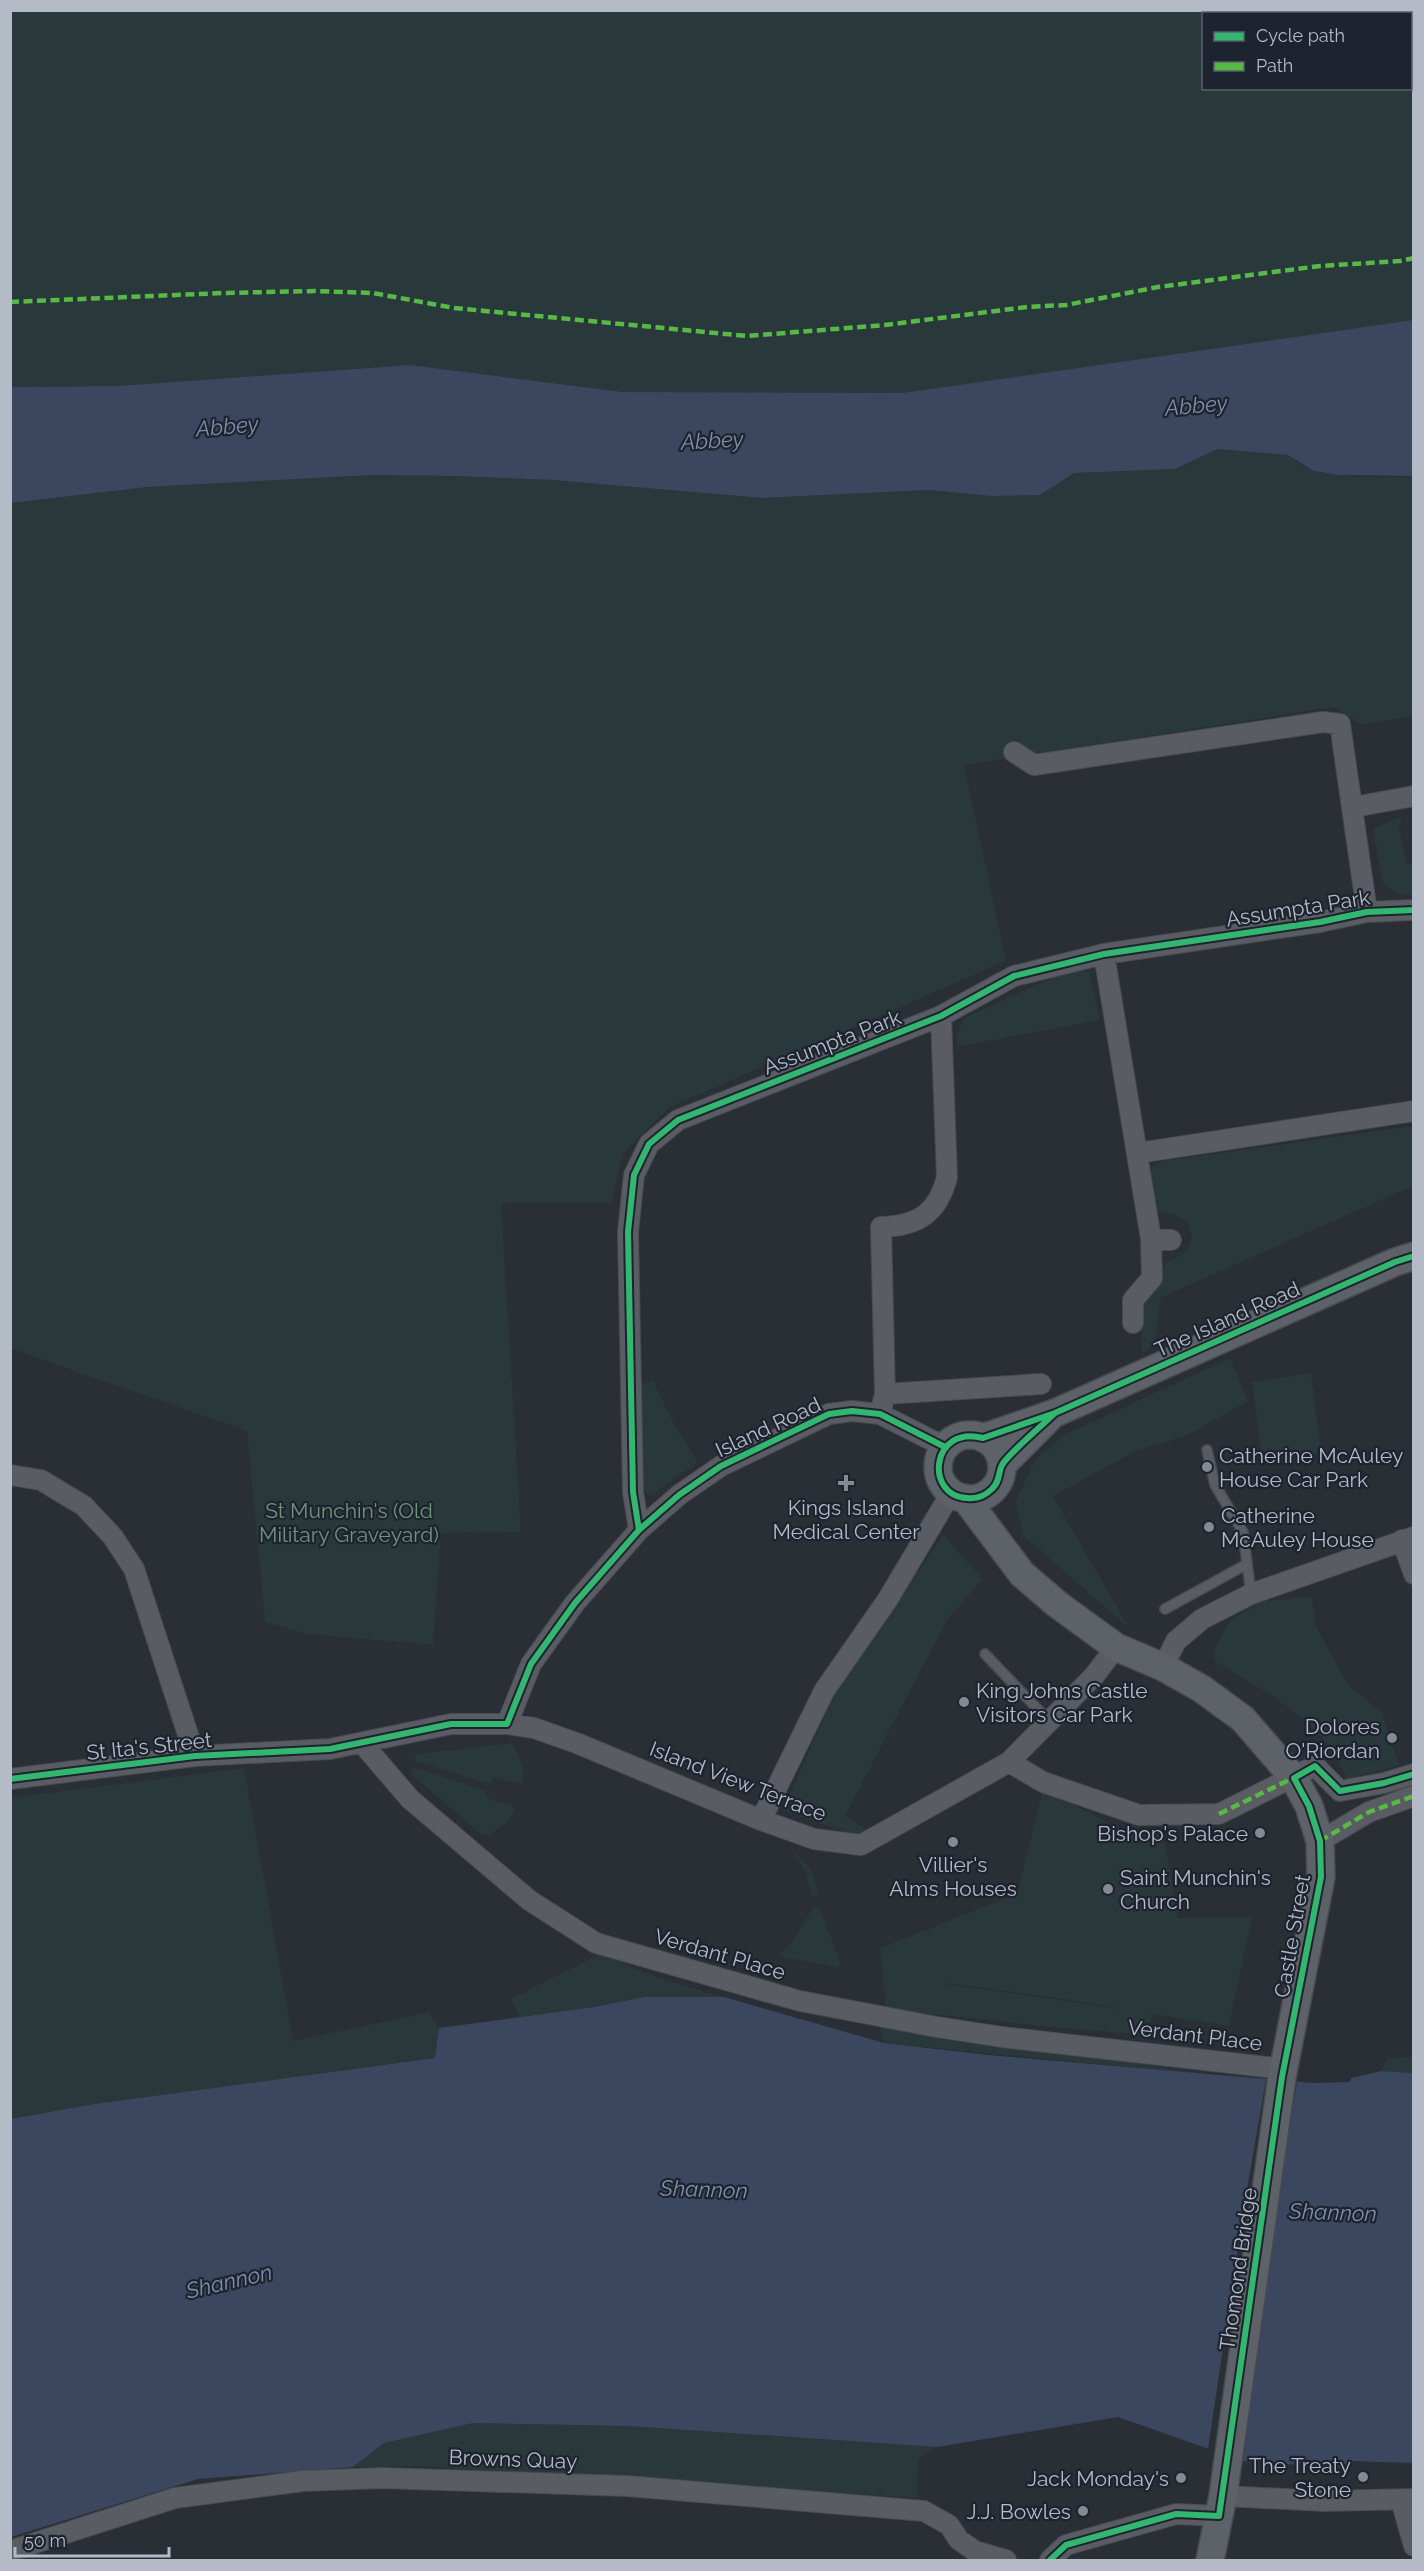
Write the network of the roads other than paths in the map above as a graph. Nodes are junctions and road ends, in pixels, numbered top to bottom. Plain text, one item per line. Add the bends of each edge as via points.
1 (1014, 752) dead end
2 (1413, 796) edge
3 (1354, 807) junction
4 (1413, 910) edge
5 (1367, 912) junction
6 (1104, 954) junction
7 (941, 1016) junction
8 (1413, 1111) edge
9 (1138, 1153) junction
10 (1150, 1239) junction
11 (1171, 1240) dead end
12 (1413, 1256) edge
13 (1133, 1323) dead end
14 (1041, 1383) dead end
15 (885, 1394) junction
16 (1055, 1413) junction
17 (880, 1414) junction
18 (983, 1438) junction
19 (945, 1447) junction
20 (1207, 1450) dead end
21 (10, 1474) edge
22 (998, 1477) junction
23 (958, 1496) junction
24 (639, 1530) junction
25 (1408, 1539) edge
26 (996, 1542) junction
27 (1247, 1564) junction
28 (1413, 1574) edge
29 (1251, 1594) junction
30 (1165, 1609) dead end
31 (1116, 1647) junction
32 (985, 1654) dead end
33 (1163, 1667) junction
34 (1050, 1722) junction
35 (507, 1724) junction
36 (362, 1743) junction
37 (195, 1756) junction
38 (1009, 1762) junction
39 (1413, 1774) edge
40 (1294, 1778) junction
41 (10, 1779) edge
42 (1413, 1796) edge
43 (761, 1820) junction
44 (1320, 1841) junction
45 (1283, 2073) junction
46 (1223, 2496) junction
47 (1407, 2500) edge
48 (1413, 2546) edge
49 (10, 2551) edge
50 (1006, 2560) edge
51 (1050, 2560) edge
52 (1210, 2560) edge

1 - 3 street via 1034,765 1323,722 1340,724
2 - 3 street
3 - 5 street
4 - 5 street, Assumpta Park
5 - 6 street, Assumpta Park
6 - 7 street, Assumpta Park via 1014,976
6 - 9 street
7 - 15 street via 947,1177 942,1197 928,1213 903,1226 881,1227
7 - 24 street, Assumpta Park via 678,1120 649,1144 634,1175 628,1232 633,1492
8 - 9 street
9 - 10 street
10 - 11 street
10 - 13 street via 1152,1278 1133,1300
12 - 16 main road, The Island Road
14 - 15 street
15 - 17 street
16 - 18 main road, The Island Road
16 - 22 main road
17 - 19 street, Island Road
17 - 24 street, Island Road via 852,1411 829,1414 810,1423 721,1466
18 - 19 main road via 962,1436
18 - 22 main road via 996,1449
19 - 23 main road via 940,1456 939,1476
20 - 27 lane via 1215,1485 1243,1532
21 - 37 street via 41,1480 84,1506 129,1561
22 - 23 main road via 975,1498
22 - 26 main road
23 - 26 main road, Castle Street
23 - 43 street via 824,1691
24 - 35 street, Island Road via 575,1603 531,1664
25 - 28 street
25 - 29 street
26 - 31 main road, Castle Street via 1022,1574
27 - 29 lane
27 - 30 lane
29 - 33 street via 1202,1619 1176,1641
31 - 33 main road, Castle Street
31 - 34 street, Island View Terrace
32 - 34 lane
33 - 40 main road, Castle Street via 1243,1719
34 - 38 street, Island View Terrace
35 - 36 street via 450,1724
35 - 43 street, Island View Terrace via 534,1728 579,1744
36 - 37 street, St Ita's Street via 330,1749
36 - 45 street, Verdant Place via 418,1806 529,1900 596,1943 740,1985 856,2012 1002,2037
37 - 41 street, St Ita's Street
38 - 40 street via 1043,1782 1139,1815 1219,1814
38 - 43 street, Island View Terrace via 861,1845 814,1839
39 - 40 street via 1340,1791 1315,1766
40 - 44 main road, Castle Street via 1309,1806
42 - 44 street via 1369,1812
44 - 45 main road, Castle Street via 1321,1877
45 - 46 main road, Thomond Bridge
46 - 47 street
46 - 51 street via 1176,2514 1066,2545
46 - 52 main road, Thomond Bridge
47 - 48 street
49 - 50 street, Browns Quay via 175,2498 303,2481 382,2478 627,2486 924,2511 949,2525 958,2540 975,2551

